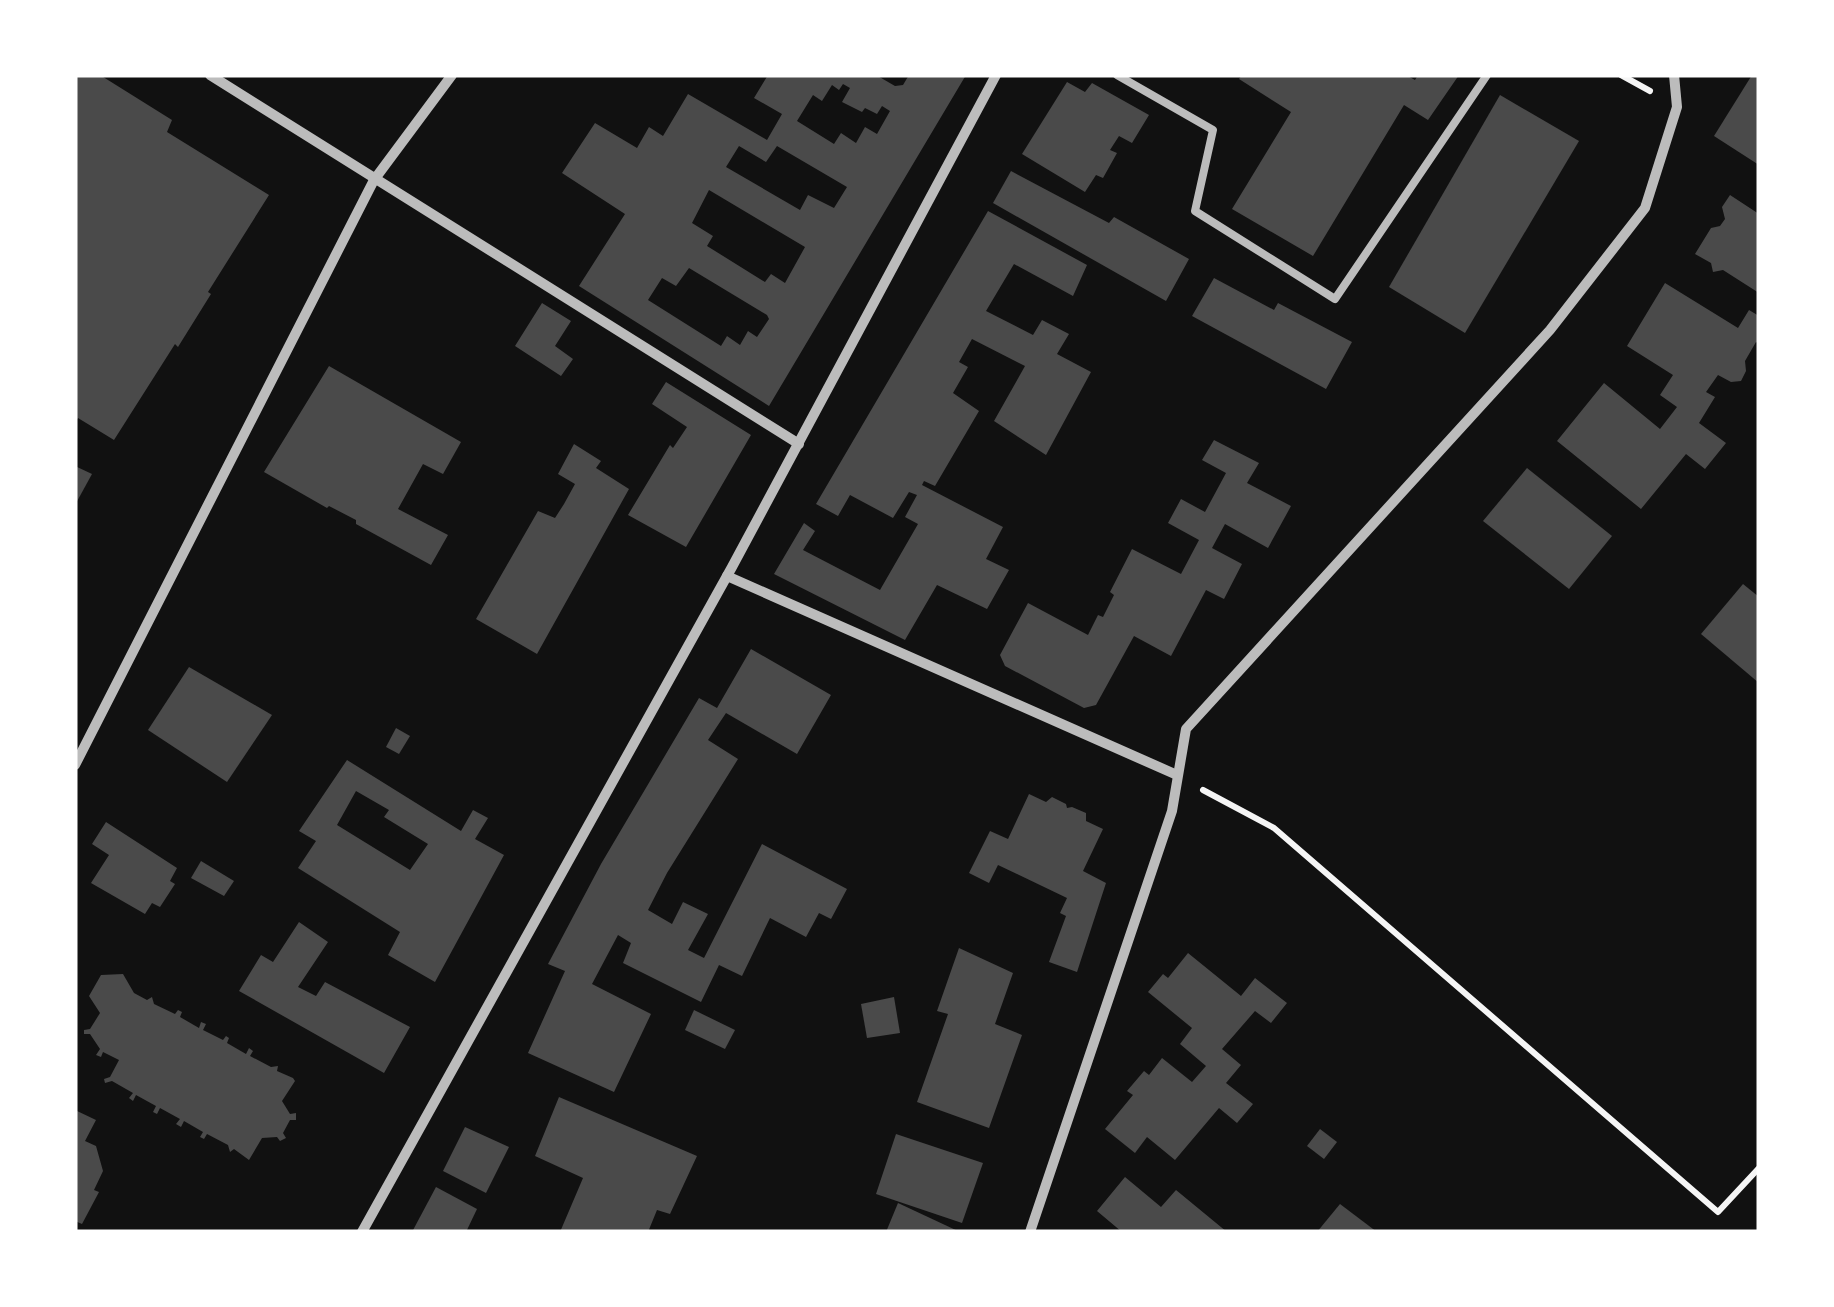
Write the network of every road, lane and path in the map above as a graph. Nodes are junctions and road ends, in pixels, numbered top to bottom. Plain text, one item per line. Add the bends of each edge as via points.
1 (210, 75) edge
2 (452, 75) edge
3 (996, 75) edge
4 (1117, 75) edge
5 (1487, 75) edge
6 (1674, 75) edge
7 (374, 180) junction
8 (798, 444) junction
9 (727, 576) junction
10 (75, 765) edge
11 (1177, 776) junction
12 (1759, 1168) edge
13 (362, 1232) edge
14 (1030, 1232) edge

1 - 7 street
2 - 7 street
3 - 8 street
4 - 5 lane via 1213,130 1195,211 1336,299
6 - 11 street via 1677,107 1645,208 1550,330 1186,729
7 - 8 street
7 - 10 street
8 - 9 street
9 - 11 street
9 - 13 street
11 - 12 path via 1274,828 1718,1212
11 - 14 street via 1172,811

